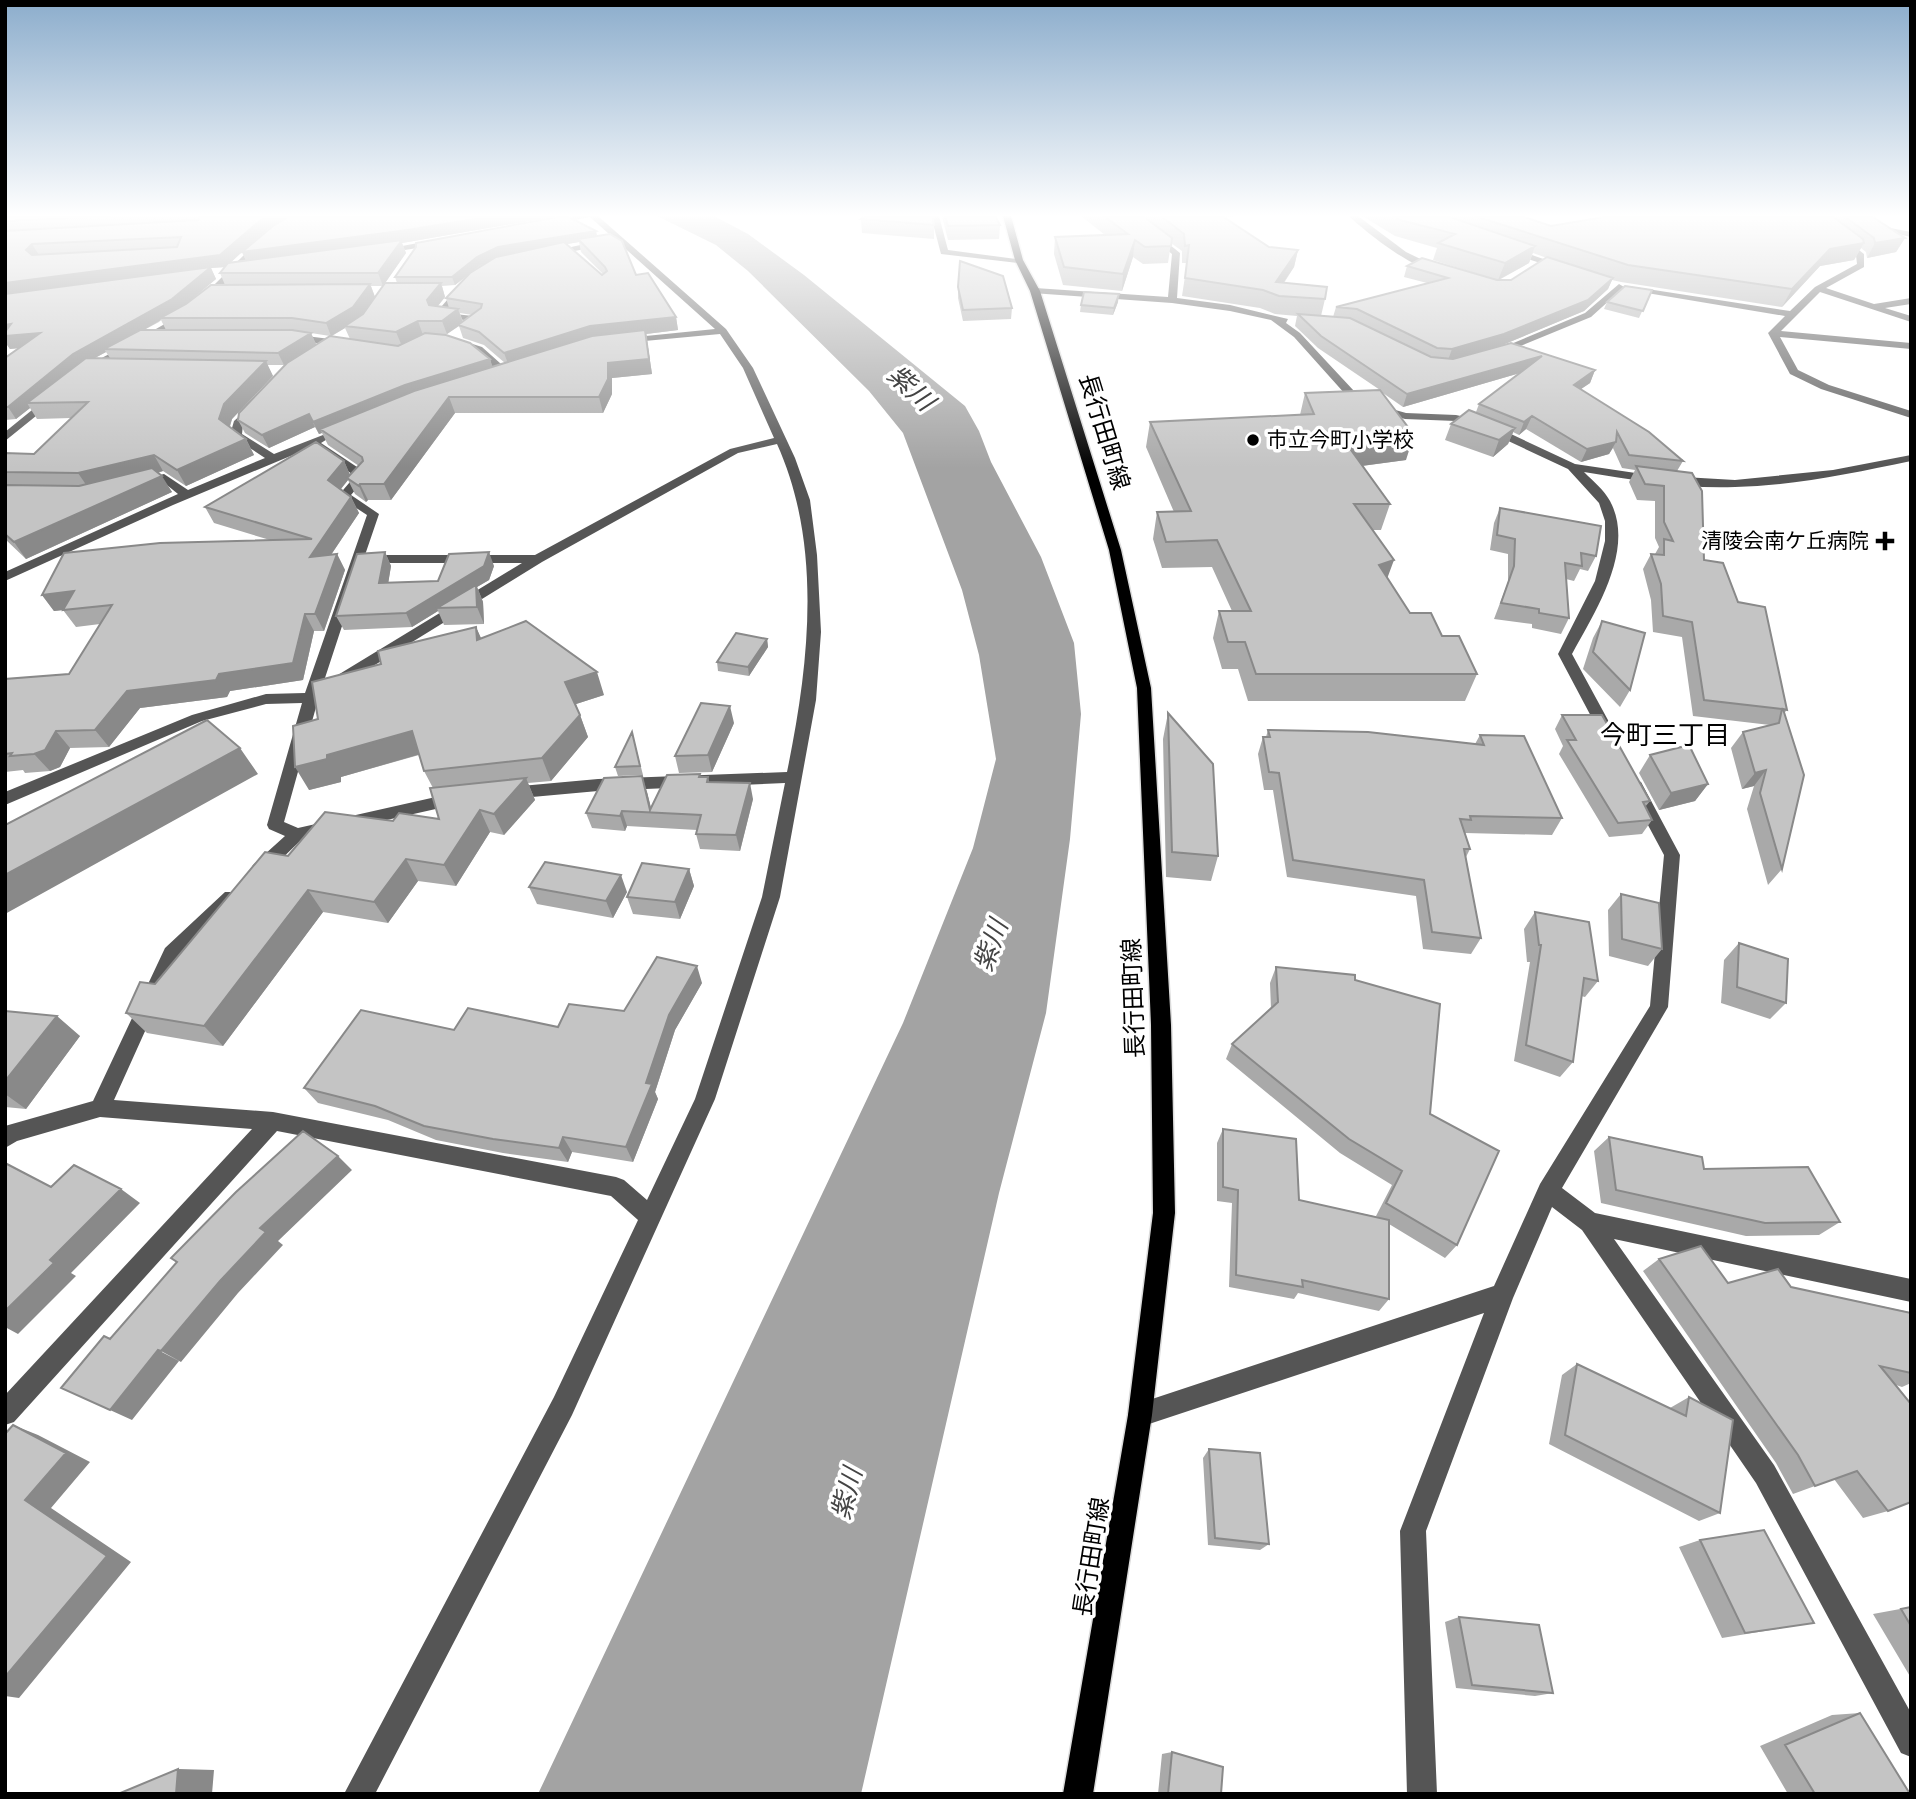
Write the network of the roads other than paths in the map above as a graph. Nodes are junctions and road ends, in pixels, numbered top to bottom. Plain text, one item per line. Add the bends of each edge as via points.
1 (204, 300) edge
2 (450, 300) edge
3 (688, 300) edge
4 (1038, 300) edge
5 (1172, 300) edge
6 (1604, 300) edge
7 (1705, 300) edge
8 (1806, 300) edge
9 (1851, 300) edge
10 (1911, 301) edge
11 (1873, 307) junction
12 (1791, 314) junction
13 (1911, 319) edge
14 (1275, 320) junction
15 (1300, 321) edge
16 (353, 330) edge
17 (723, 331) junction
18 (1773, 332) junction
19 (145, 337) junction
20 (173, 337) edge
21 (284, 337) edge
22 (334, 342) junction
23 (607, 343) edge
24 (357, 345) edge
25 (1911, 346) edge
26 (322, 349) edge
27 (1482, 357) edge
28 (92, 366) junction
29 (120, 367) edge
30 (519, 369) edge
31 (506, 373) junction
32 (82, 374) edge
33 (493, 377) edge
34 (63, 390) edge
35 (262, 397) edge
36 (1911, 415) edge
37 (338, 432) edge
38 (5, 438) edge
39 (779, 440) junction
40 (312, 442) junction
41 (272, 458) junction
42 (1911, 458) edge
43 (1573, 467) junction
44 (127, 487) edge
45 (186, 494) junction
46 (358, 559) junction
47 (537, 559) junction
48 (5, 577) edge
49 (311, 698) junction
50 (1613, 746) edge
51 (1626, 769) edge
52 (793, 776) junction
53 (5, 799) edge
54 (297, 834) junction
55 (100, 1108) junction
56 (272, 1121) junction
57 (5, 1139) edge
58 (1548, 1191) junction
59 (650, 1217) junction
60 (1590, 1223) junction
61 (1911, 1290) edge
62 (1502, 1295) junction
63 (5, 1413) edge
64 (1140, 1415) junction
65 (1911, 1743) edge
66 (359, 1794) edge
67 (1078, 1794) edge
68 (1422, 1794) edge

1 - 19 street
2 - 31 street via 439,315 479,318 444,340 479,349
3 - 17 street
4 - 64 main road, 長行田町線 via 1115,550 1144,688 1161,1025 1164,1213
5 - 14 street
6 - 27 street via 1587,315
7 - 12 street
8 - 12 street
9 - 11 street
10 - 11 street
11 - 13 street
12 - 18 street
14 - 15 street
14 - 43 street via 1297,335 1350,393 1370,406 1405,416 1479,423
16 - 22 street
17 - 23 street
17 - 39 street via 748,368
18 - 25 street
18 - 36 street via 1794,372
19 - 20 street
19 - 28 street
21 - 22 street
22 - 24 street
22 - 26 street
28 - 29 street
28 - 32 street
30 - 31 street
31 - 33 street
34 - 38 street
35 - 41 street via 238,423 236,435
37 - 40 street
39 - 47 street via 734,450
39 - 52 street via 804,500 811,555 814,632 809,700
40 - 41 street
40 - 46 street via 362,475 344,496 373,514
41 - 45 street
42 - 43 street via 1735,484 1649,479
43 - 50 street via 1604,502 1612,524 1603,585 1565,654
44 - 45 street via 164,477
45 - 48 street
46 - 47 street
46 - 49 street
47 - 49 street
49 - 53 street via 266,699 197,718
49 - 54 street via 275,825
51 - 58 street via 1672,855 1659,1007
52 - 54 street via 598,785 450,799
52 - 59 street via 771,897 705,1099
54 - 55 street via 171,953
55 - 56 street
55 - 57 street via 11,1133
56 - 59 street via 616,1187
56 - 63 street
58 - 60 street
58 - 62 street
59 - 66 street via 563,1406
60 - 61 street
60 - 65 street via 1765,1474
62 - 64 street
62 - 68 street via 1413,1531
64 - 67 main road, 長行田町線

